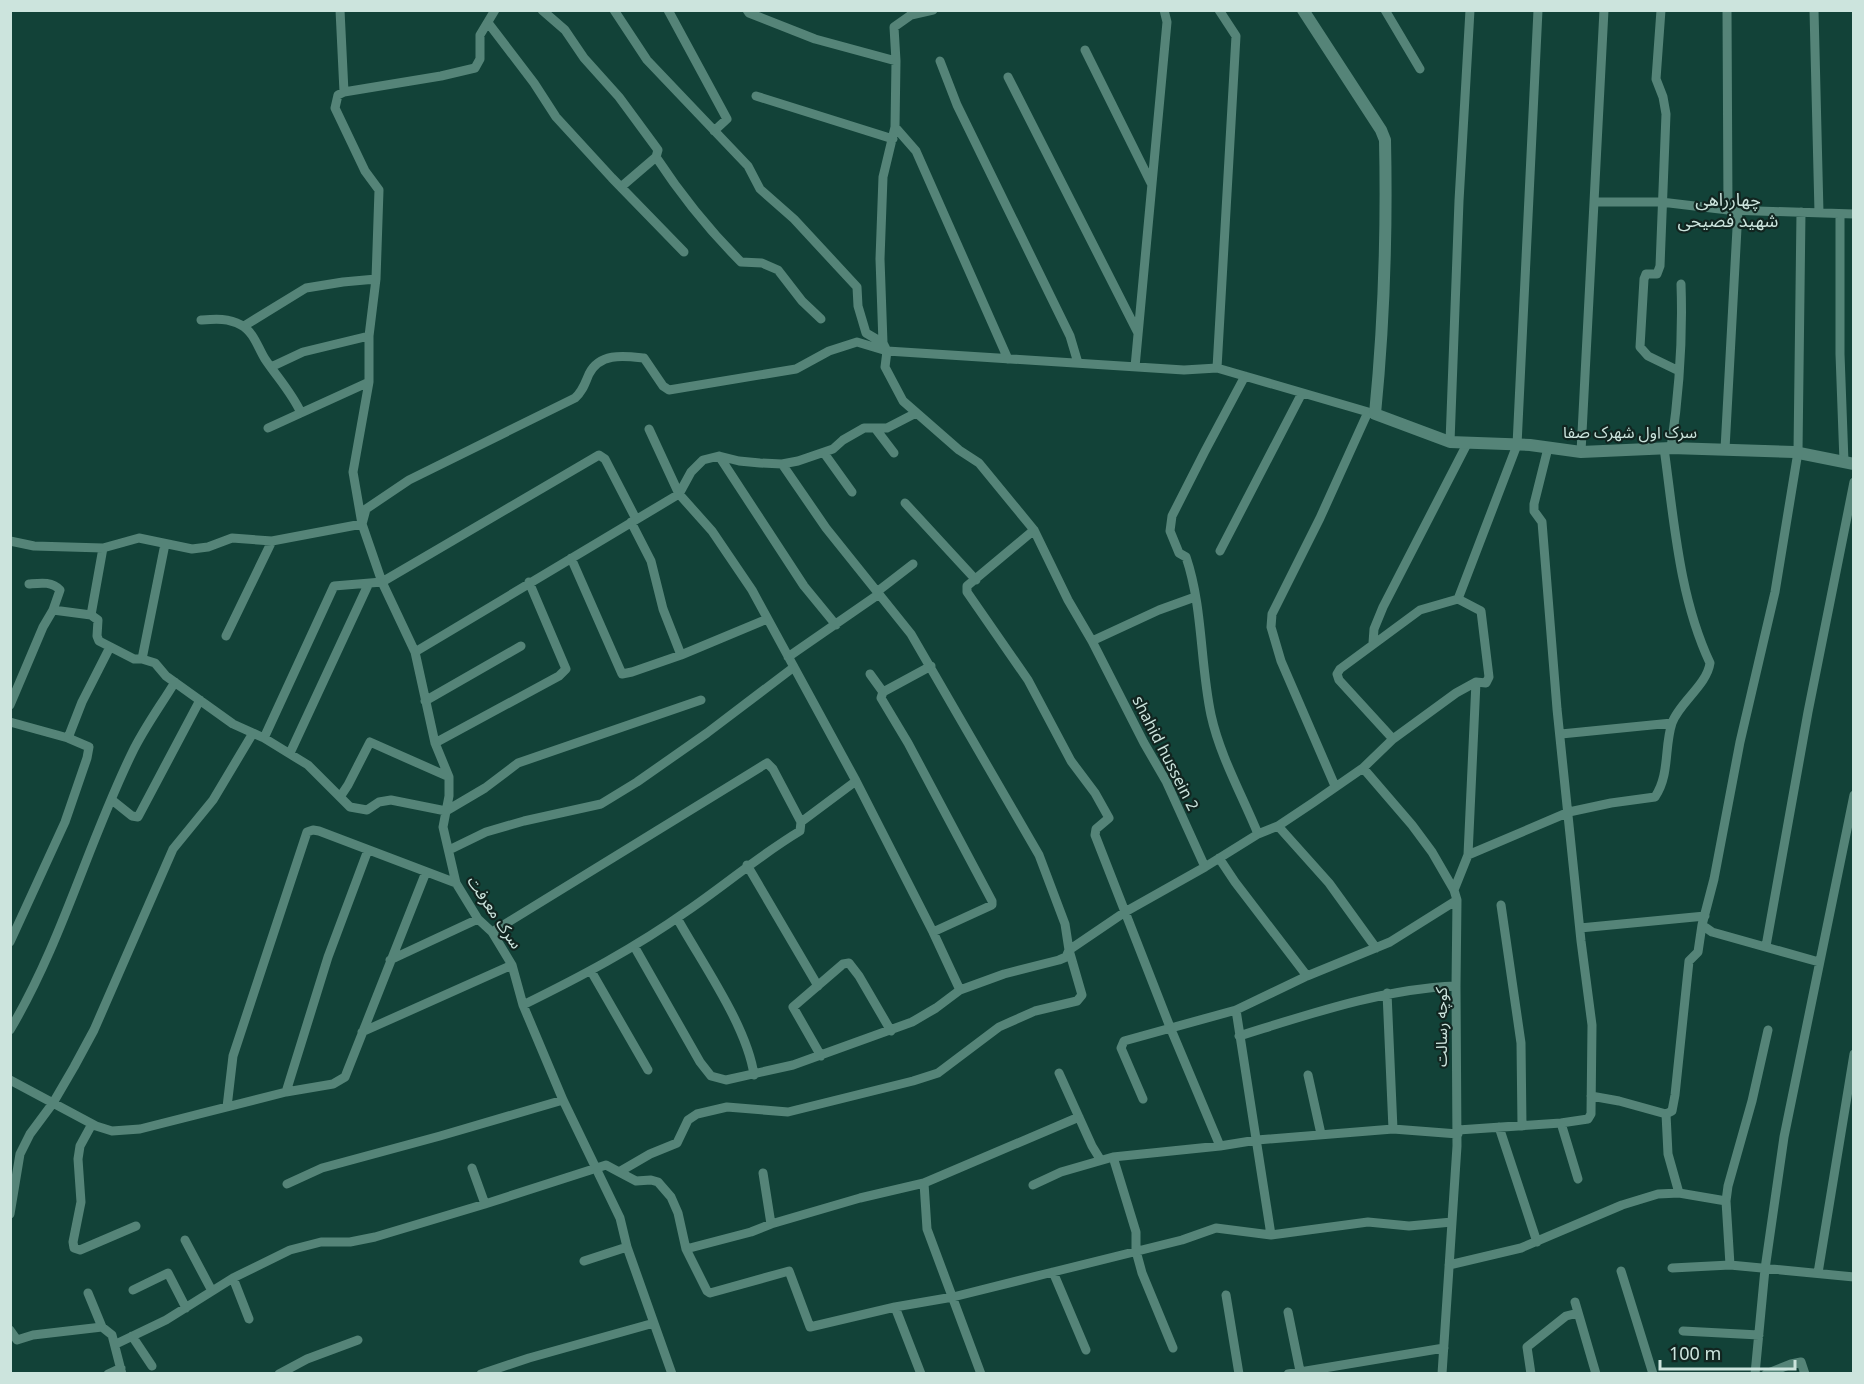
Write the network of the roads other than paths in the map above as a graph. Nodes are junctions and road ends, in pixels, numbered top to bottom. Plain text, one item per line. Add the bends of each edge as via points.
1 (340, 10) edge
2 (495, 10) edge
3 (542, 10) edge
4 (614, 10) edge
5 (668, 10) edge
6 (747, 10) edge
7 (933, 10) edge
8 (1164, 10) edge
9 (1219, 10) edge
10 (1303, 10) edge
11 (1385, 10) edge
12 (1470, 10) edge
13 (1538, 10) edge
14 (1604, 10) edge
15 (1661, 10) edge
16 (1727, 10) edge
17 (1814, 10) edge
18 (489, 24) junction
19 (1085, 50) dead end
20 (896, 61) junction
21 (940, 61) dead end
22 (1420, 69) dead end
23 (1008, 77) dead end
24 (344, 92) junction
25 (756, 96) dead end
26 (895, 127) junction
27 (714, 132) junction
28 (893, 139) junction
29 (656, 157) junction
30 (1152, 185) junction
31 (621, 187) junction
32 (1594, 202) junction
33 (1661, 202) junction
34 (1733, 210) junction
35 (1802, 212) junction
36 (1820, 213) junction
37 (1840, 214) junction
38 (1854, 214) edge
39 (684, 252) dead end
40 (376, 279) junction
41 (1682, 284) dead end
42 (201, 320) dead end
43 (821, 320) dead end
44 (244, 326) junction
45 (1138, 333) junction
46 (369, 336) junction
47 (885, 347) junction
48 (1008, 359) junction
49 (1078, 363) junction
50 (271, 367) junction
51 (1135, 367) junction
52 (1217, 368) junction
53 (1679, 371) junction
54 (1245, 376) junction
55 (369, 382) junction
56 (1302, 393) junction
57 (301, 413) junction
58 (916, 413) junction
59 (1371, 413) junction
60 (268, 428) dead end
61 (874, 428) junction
62 (648, 429) dead end
63 (1450, 442) junction
64 (1467, 444) junction
65 (1516, 445) junction
66 (1548, 448) junction
67 (1667, 448) junction
68 (1725, 448) junction
69 (1581, 452) junction
70 (824, 453) junction
71 (894, 453) dead end
72 (1798, 453) junction
73 (719, 456) junction
74 (1849, 463) edge
75 (782, 464) junction
76 (1854, 482) edge
77 (852, 492) dead end
78 (679, 494) junction
79 (905, 503) dead end
80 (633, 521) junction
81 (362, 524) junction
82 (1035, 530) junction
83 (10, 541) edge
84 (272, 541) junction
85 (165, 544) junction
86 (104, 548) junction
87 (1220, 551) dead end
88 (571, 558) junction
89 (913, 564) dead end
90 (976, 580) junction
91 (382, 582) junction
92 (529, 582) junction
93 (29, 584) dead end
94 (368, 585) junction
95 (878, 592) junction
96 (1195, 597) junction
97 (1458, 599) junction
98 (53, 610) junction
99 (91, 615) junction
100 (767, 619) junction
101 (836, 625) junction
102 (226, 636) dead end
103 (1092, 641) junction
104 (1373, 644) junction
105 (521, 646) dead end
106 (110, 647) junction
107 (415, 652) junction
108 (681, 655) junction
109 (788, 657) junction
110 (142, 659) junction
111 (931, 666) junction
112 (794, 667) junction
113 (870, 674) dead end
114 (175, 682) junction
115 (1476, 682) junction
116 (882, 692) junction
117 (200, 700) junction
118 (700, 700) dead end
119 (425, 701) junction
120 (10, 705) edge
121 (10, 722) edge
122 (1672, 723) junction
123 (253, 733) junction
124 (1561, 734) junction
125 (68, 738) junction
126 (264, 738) junction
127 (1393, 740) junction
128 (435, 743) junction
129 (290, 753) junction
130 (1363, 768) junction
131 (449, 777) junction
132 (855, 781) junction
133 (1335, 786) junction
134 (1854, 795) edge
135 (340, 797) junction
136 (112, 800) junction
137 (446, 811) junction
138 (1569, 812) junction
139 (801, 822) junction
140 (1278, 826) junction
141 (1258, 834) junction
142 (1844, 844) junction
143 (1854, 847) edge
144 (368, 850) junction
145 (448, 850) junction
146 (1467, 855) junction
147 (1219, 858) junction
148 (747, 866) junction
149 (1205, 867) junction
150 (426, 872) junction
151 (456, 883) junction
152 (1454, 890) junction
153 (1457, 900) junction
154 (1501, 905) dead end
155 (1125, 912) junction
156 (677, 918) junction
157 (478, 920) junction
158 (1704, 921) junction
159 (1580, 928) junction
160 (492, 932) junction
161 (933, 932) junction
162 (10, 942) edge
163 (634, 946) junction
164 (1766, 946) junction
165 (1376, 948) junction
166 (1069, 950) junction
167 (390, 960) junction
168 (1819, 962) junction
169 (513, 964) junction
170 (591, 972) junction
171 (1306, 976) junction
172 (818, 986) junction
173 (1456, 986) junction
174 (960, 990) junction
175 (1388, 993) junction
176 (523, 1005) junction
177 (1236, 1010) junction
178 (1170, 1027) junction
179 (10, 1030) edge
180 (1768, 1030) dead end
181 (891, 1031) junction
182 (362, 1032) junction
183 (1239, 1036) junction
184 (1854, 1054) edge
185 (821, 1056) junction
186 (648, 1070) dead end
187 (1059, 1073) dead end
188 (754, 1075) junction
189 (1308, 1075) dead end
190 (10, 1080) edge
191 (286, 1092) junction
192 (1591, 1096) junction
193 (1143, 1099) dead end
194 (563, 1100) junction
195 (53, 1103) junction
196 (227, 1107) junction
197 (1666, 1114) junction
198 (1079, 1117) junction
199 (1561, 1123) junction
200 (92, 1124) junction
201 (1522, 1126) junction
202 (1500, 1127) junction
203 (1393, 1129) junction
204 (1458, 1132) junction
205 (1321, 1134) junction
206 (1257, 1140) junction
207 (1220, 1146) junction
208 (1113, 1156) junction
209 (1100, 1159) junction
210 (472, 1168) dead end
211 (597, 1168) junction
212 (619, 1172) junction
213 (763, 1173) dead end
214 (1578, 1179) dead end
215 (924, 1183) junction
216 (287, 1184) dead end
217 (1033, 1185) dead end
218 (1679, 1193) junction
219 (1726, 1201) junction
220 (485, 1204) junction
221 (10, 1214) edge
222 (1452, 1222) junction
223 (771, 1224) junction
224 (136, 1226) dead end
225 (1271, 1235) junction
226 (184, 1240) dead end
227 (1537, 1242) junction
228 (627, 1247) junction
229 (687, 1249) junction
230 (1136, 1251) junction
231 (584, 1261) dead end
232 (1449, 1265) junction
233 (1730, 1265) junction
234 (1672, 1268) dead end
235 (1765, 1269) junction
236 (1622, 1271) dead end
237 (1053, 1272) junction
238 (1818, 1273) junction
239 (1854, 1277) edge
240 (233, 1278) junction
241 (133, 1290) dead end
242 (212, 1291) junction
243 (88, 1293) dead end
244 (1226, 1295) dead end
245 (953, 1297) junction
246 (1575, 1302) dead end
247 (895, 1307) junction
248 (186, 1308) junction
249 (1288, 1312) dead end
250 (1578, 1313) junction
251 (249, 1319) dead end
252 (654, 1323) junction
253 (102, 1327) junction
254 (10, 1330) edge
255 (1683, 1331) dead end
256 (1758, 1335) junction
257 (132, 1336) junction
258 (358, 1340) dead end
259 (116, 1344) junction
260 (1173, 1347) dead end
261 (1444, 1348) junction
262 (1086, 1350) dead end
263 (152, 1366) dead end
264 (121, 1371) edge
265 (1300, 1371) junction
266 (108, 1374) edge
267 (279, 1374) edge
268 (481, 1374) edge
269 (672, 1374) edge
270 (921, 1374) edge
271 (981, 1374) edge
272 (1239, 1374) edge
273 (1288, 1374) edge
274 (1442, 1374) edge
275 (1531, 1374) edge
276 (1596, 1374) edge
277 (1653, 1374) edge
278 (1755, 1374) edge
279 (1766, 1374) edge
280 (1805, 1374) edge

1 - 24 street
2 - 18 street
3 - 29 street via 565,30 619,97 658,150
4 - 27 street via 647,60
5 - 27 street via 727,119
6 - 20 street via 814,39
7 - 20 street, shahid hussein 2 via 911,15 894,27
8 - 30 street via 1167,22
9 - 52 street via 1236,36
10 - 59 street via 1385,140 1380,364
11 - 22 street
12 - 63 street
13 - 65 street
14 - 32 street
15 - 33 street via 1656,79 1666,114
16 - 34 street
17 - 36 street
18 - 24 street via 480,35 480,59 474,68
18 - 31 street via 556,117
19 - 30 street
20 - 26 street, shahid hussein 2
21 - 49 street via 957,105 1070,336
23 - 45 street
24 - 40 street, سرک معرفت via 338,95 336,108 365,171 380,190
25 - 28 street
26 - 28 street, shahid hussein 2
26 - 48 street via 916,151
27 - 47 street via 748,166 760,189 794,219 857,287 866,333
28 - 47 street, shahid hussein 2 via 883,177 880,259
29 - 31 street
29 - 43 street via 675,186 741,262 778,270
30 - 45 street
31 - 39 street
32 - 33 street
32 - 69 street
33 - 34 street
33 - 53 street via 1660,266 1658,274 1646,274 1644,279 1640,347 1648,356
34 - 35 street
34 - 68 street
35 - 36 street
35 - 72 street
36 - 37 street
37 - 38 street
37 - 74 street via 1840,354
40 - 44 street via 306,288
40 - 46 street, سرک معرفت
41 - 53 street
42 - 44 street via 225,319
44 - 50 street
45 - 51 street
46 - 50 street via 303,352
46 - 55 street, سرک معرفت
47 - 48 street
47 - 58 street, shahid hussein 2 via 885,367 903,401
47 - 81 street via 857,342 829,351 796,369 669,390 644,358 620,355 602,360 591,370 575,398 409,480 366,509
48 - 49 street
49 - 51 street
50 - 57 street
51 - 52 street
52 - 54 street
53 - 67 street via 1678,398
54 - 56 street
54 - 96 street via 1172,516 1170,531 1179,553 1186,557
55 - 57 street
55 - 81 street, سرک معرفت via 352,472
56 - 59 street
56 - 87 street
57 - 60 street
58 - 61 street via 887,428
58 - 82 street, shahid hussein 2 via 979,463
59 - 63 street, سرک اول شهرک صفا
59 - 133 street via 1272,614 1271,627 1281,661
61 - 70 street via 864,428
61 - 71 street
62 - 78 street
63 - 64 street, سرک اول شهرک صفا
64 - 65 street, سرک اول شهرک صفا
64 - 104 street via 1383,608 1374,629
65 - 66 street, سرک اول شهرک صفا
65 - 97 street
66 - 69 street, سرک اول شهرک صفا
66 - 124 street via 1534,510 1542,522
67 - 68 street, سرک اول شهرک صفا
67 - 69 street, سرک اول شهرک صفا
67 - 122 street via 1685,588 1710,663
68 - 72 street, سرک اول شهرک صفا
70 - 75 street
70 - 77 street
72 - 74 street, سرک اول شهرک صفا
72 - 158 street via 1775,592
73 - 75 street
73 - 78 street via 703,460
73 - 101 street via 804,586
75 - 95 street via 826,528
76 - 164 street
78 - 80 street
78 - 100 street via 739,569
79 - 90 street
80 - 88 street
80 - 91 street via 605,459 599,455
80 - 108 street via 651,561 663,609
81 - 84 street
81 - 91 street, سرک معرفت
82 - 90 street
82 - 103 street, shahid hussein 2
83 - 86 street via 34,546
84 - 85 street via 232,538 192,549
84 - 102 street
85 - 86 street via 139,538
85 - 110 street
86 - 99 street
88 - 92 street
88 - 108 street via 622,674
89 - 95 street
90 - 155 street via 967,586 967,592 1028,680 1071,761 1109,818 1096,829 1095,835
91 - 94 street
91 - 107 street, سرک معرفت
92 - 107 street
92 - 128 street via 566,669
93 - 98 street via 57,586 60,590
94 - 126 street via 334,586
94 - 129 street
95 - 101 street
95 - 111 street
96 - 103 street
96 - 141 street via 1217,738
97 - 104 street via 1420,610
97 - 115 street via 1481,611 1489,677 1486,683
98 - 99 street
98 - 120 street via 42,627
99 - 106 street via 98,620 96,636
100 - 108 street
100 - 109 street
101 - 109 street
103 - 149 street, shahid hussein 2 via 1166,781
104 - 127 street via 1337,674
105 - 119 street
106 - 110 street
106 - 125 street
107 - 119 street, سرک معرفت
109 - 112 street
110 - 114 street via 155,663
111 - 116 street
111 - 166 street via 1039,855 1065,924
112 - 132 street
112 - 145 street via 601,804 524,820
113 - 116 street
114 - 117 street
114 - 136 street via 133,751
115 - 127 street
115 - 146 street
116 - 161 street via 881,698 992,901 989,908
117 - 123 street
117 - 136 street via 138,817
118 - 137 street via 518,763
119 - 128 street, سرک معرفت
121 - 125 street
122 - 124 street
122 - 138 street via 1662,787 1655,797
123 - 126 street
123 - 195 street via 213,800 173,849 94,1029
124 - 138 street
125 - 162 street via 89,747 87,758 65,822
126 - 129 street
127 - 130 street
128 - 131 street, سرک معرفت
129 - 135 street
130 - 133 street
130 - 152 street, کوچه رسالت via 1412,825
131 - 135 street via 370,742
131 - 137 street, سرک معرفت
132 - 139 street
132 - 161 street
133 - 140 street
134 - 142 street
135 - 137 street via 350,807 367,810 391,800
136 - 179 street via 50,953
137 - 145 street, سرک معرفت via 443,827
138 - 146 street
138 - 159 street
139 - 148 street via 800,831
139 - 160 street via 767,763
140 - 141 street
140 - 165 street via 1329,883
141 - 147 street
142 - 143 street
142 - 168 street
144 - 150 street
144 - 191 street via 328,957
144 - 196 street via 320,831 307,832 233,1056
145 - 151 street, سرک معرفت
146 - 152 street
147 - 149 street
147 - 171 street
148 - 156 street
148 - 172 street
149 - 155 street
150 - 151 street
150 - 167 street
151 - 157 street, سرک معرفت
152 - 153 street, کوچه رسالت
153 - 165 street
153 - 173 street, کوچه رسالت
154 - 201 street via 1521,1044
155 - 166 street
155 - 178 street
156 - 163 street
156 - 188 street via 739,1029
157 - 160 street, سرک معرفت
157 - 167 street
158 - 159 street
158 - 164 street via 1712,932
158 - 197 street via 1698,952 1689,961 1675,1095 1672,1111
159 - 192 street via 1592,1025
160 - 169 street, سرک معرفت
161 - 174 street
163 - 170 street
163 - 188 street via 711,1076 726,1080
164 - 168 street
165 - 171 street
166 - 174 street via 1059,960
166 - 212 street via 1081,998 1035,1011 999,1027 938,1073 788,1112 727,1107 697,1114 688,1120 677,1143
167 - 182 street
168 - 235 street via 1784,1137
169 - 176 street, سرک معرفت
169 - 182 street
170 - 176 street
170 - 186 street
171 - 177 street
172 - 181 street via 849,963
172 - 185 street via 793,1007
173 - 175 street
173 - 204 street, کوچه رسالت
174 - 181 street via 928,1013
175 - 183 street
175 - 203 street
176 - 194 street, سرک معرفت
177 - 178 street
177 - 183 street
178 - 193 street via 1121,1044
178 - 207 street
180 - 219 street
181 - 185 street
182 - 191 street via 345,1077 333,1084
183 - 206 street
184 - 238 street
185 - 188 street
187 - 198 street
189 - 205 street
190 - 195 street
191 - 196 street
192 - 197 street
192 - 199 street via 1588,1119
194 - 211 street, سرک معرفت
194 - 216 street via 322,1168
195 - 200 street
195 - 221 street via 20,1154
196 - 200 street via 140,1129 112,1131
197 - 218 street via 1668,1154
198 - 209 street
198 - 215 street
199 - 201 street
199 - 214 street
200 - 224 street via 78,1159 81,1202 74,1248 80,1250
201 - 202 street
202 - 204 street
202 - 227 street
203 - 204 street
203 - 205 street
204 - 222 street, کوچه رسالت
205 - 206 street
206 - 207 street
206 - 225 street
207 - 208 street
208 - 209 street
208 - 230 street via 1136,1232
209 - 217 street
210 - 220 street
211 - 212 street via 606,1165
211 - 220 street
211 - 228 street, سرک معرفت via 620,1218
212 - 229 street via 636,1181 658,1182 678,1213
213 - 223 street
215 - 223 street
215 - 245 street via 927,1229
218 - 219 street
218 - 227 street via 1658,1194 1622,1205
219 - 233 street
220 - 240 street via 375,1237 321,1242 290,1250
222 - 225 street via 1409,1226 1368,1222
222 - 232 street, کوچه رسالت
223 - 229 street
225 - 230 street via 1216,1228
226 - 242 street
227 - 232 street
228 - 231 street
228 - 252 street, سرک معرفت
229 - 247 street via 710,1293 789,1271 810,1327
230 - 237 street
230 - 260 street
232 - 261 street, کوچه رسالت
233 - 234 street
233 - 235 street
235 - 238 street
235 - 256 street
236 - 277 street
237 - 245 street
237 - 262 street
238 - 239 street
240 - 242 street
240 - 251 street
241 - 248 street via 168,1273
242 - 248 street
243 - 253 street
244 - 272 street
245 - 247 street
245 - 271 street
246 - 250 street
247 - 270 street
248 - 257 street
249 - 265 street
250 - 275 street via 1566,1316 1527,1347
250 - 276 street
252 - 268 street
252 - 269 street, سرک معرفت
253 - 254 street via 17,1340
253 - 259 street
255 - 256 street
256 - 278 street
257 - 259 street
257 - 263 street
258 - 267 street
259 - 264 street
261 - 265 street
261 - 274 street, کوچه رسالت
264 - 266 street
265 - 273 street
279 - 280 street via 1801,1362

